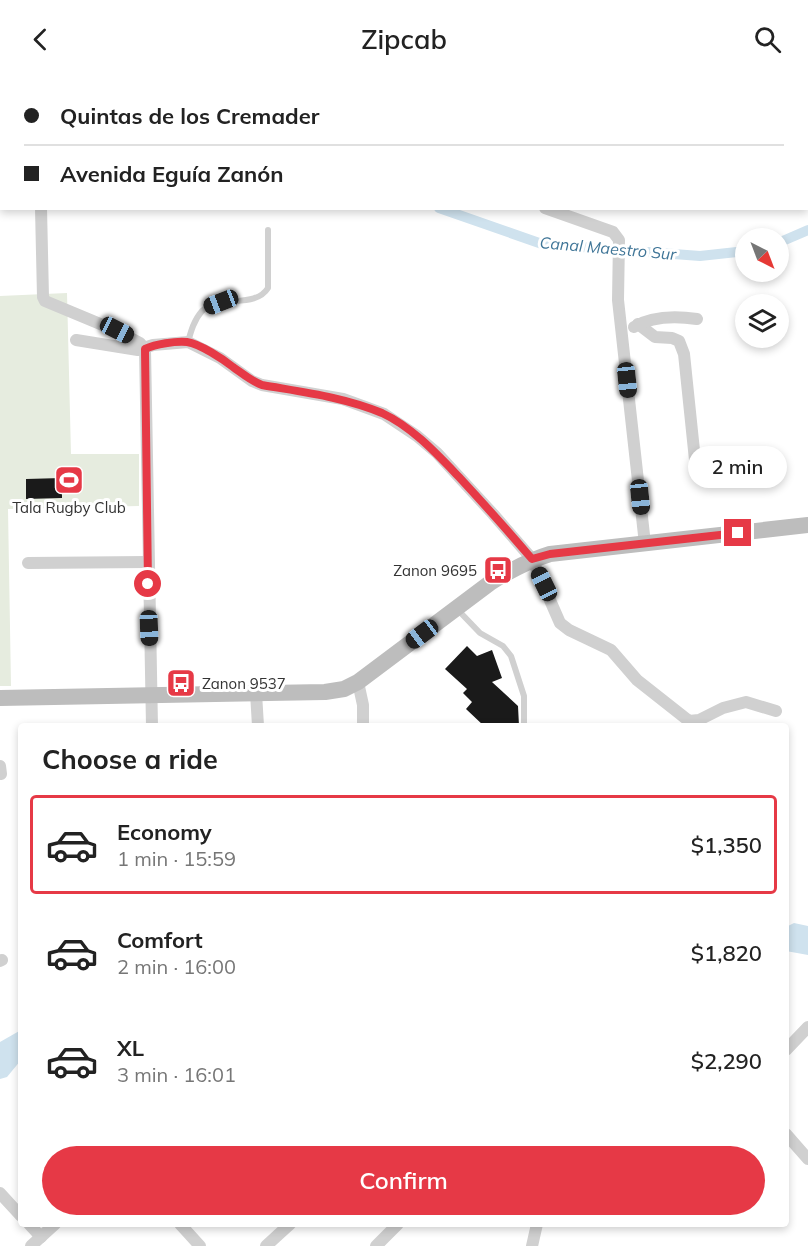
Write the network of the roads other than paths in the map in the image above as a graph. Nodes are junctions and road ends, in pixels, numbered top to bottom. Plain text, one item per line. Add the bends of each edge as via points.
1 (41, 210) edge
2 (551, 210) edge
3 (268, 230) dead end
4 (696, 319) dead end
5 (638, 324) junction
6 (622, 333) junction
7 (76, 340) dead end
8 (188, 342) junction
9 (145, 349) junction
10 (726, 466) dead end
11 (808, 525) edge
12 (645, 544) junction
13 (532, 559) junction
14 (147, 562) junction
15 (28, 563) dead end
16 (456, 609) junction
17 (358, 682) junction
18 (256, 693) junction
19 (152, 695) junction
20 (0, 698) edge
21 (776, 711) dead end
22 (152, 723) edge
23 (258, 723) edge
24 (363, 723) edge
25 (524, 723) edge
26 (808, 1026) edge
27 (789, 1047) edge
28 (789, 1137) edge
29 (808, 1159) edge
30 (0, 1193) edge
31 (18, 1213) edge
32 (30, 1227) edge
33 (52, 1227) edge
34 (183, 1227) edge
35 (287, 1227) edge
36 (395, 1227) edge
37 (536, 1227) edge
38 (36, 1242) edge
39 (200, 1246) edge
40 (266, 1246) edge
41 (376, 1246) edge
42 (532, 1246) edge

1 - 9 street via 45,301 117,330
2 - 6 street via 613,232 618,238
3 - 8 lane via 265,294 207,308 194,324
4 - 5 street via 682,317
5 - 6 street
5 - 10 street via 649,335 679,341 684,354 695,460 703,465
6 - 12 street
7 - 9 street via 129,350
8 - 9 street
8 - 13 street via 262,385 343,399 384,414 437,453
9 - 14 street
11 - 12 main road
12 - 13 main road
13 - 16 main road
13 - 21 street via 560,623 611,650 637,680 689,721 746,702
14 - 15 street
14 - 19 street
16 - 17 main road
16 - 25 lane via 511,656 524,696
17 - 18 main road via 325,692
17 - 24 street
18 - 19 main road
18 - 23 street
19 - 20 main road
19 - 22 street
26 - 27 street
28 - 29 street
30 - 31 street
32 - 38 street
33 - 38 street
34 - 39 street
35 - 40 street
36 - 41 street
37 - 42 street

